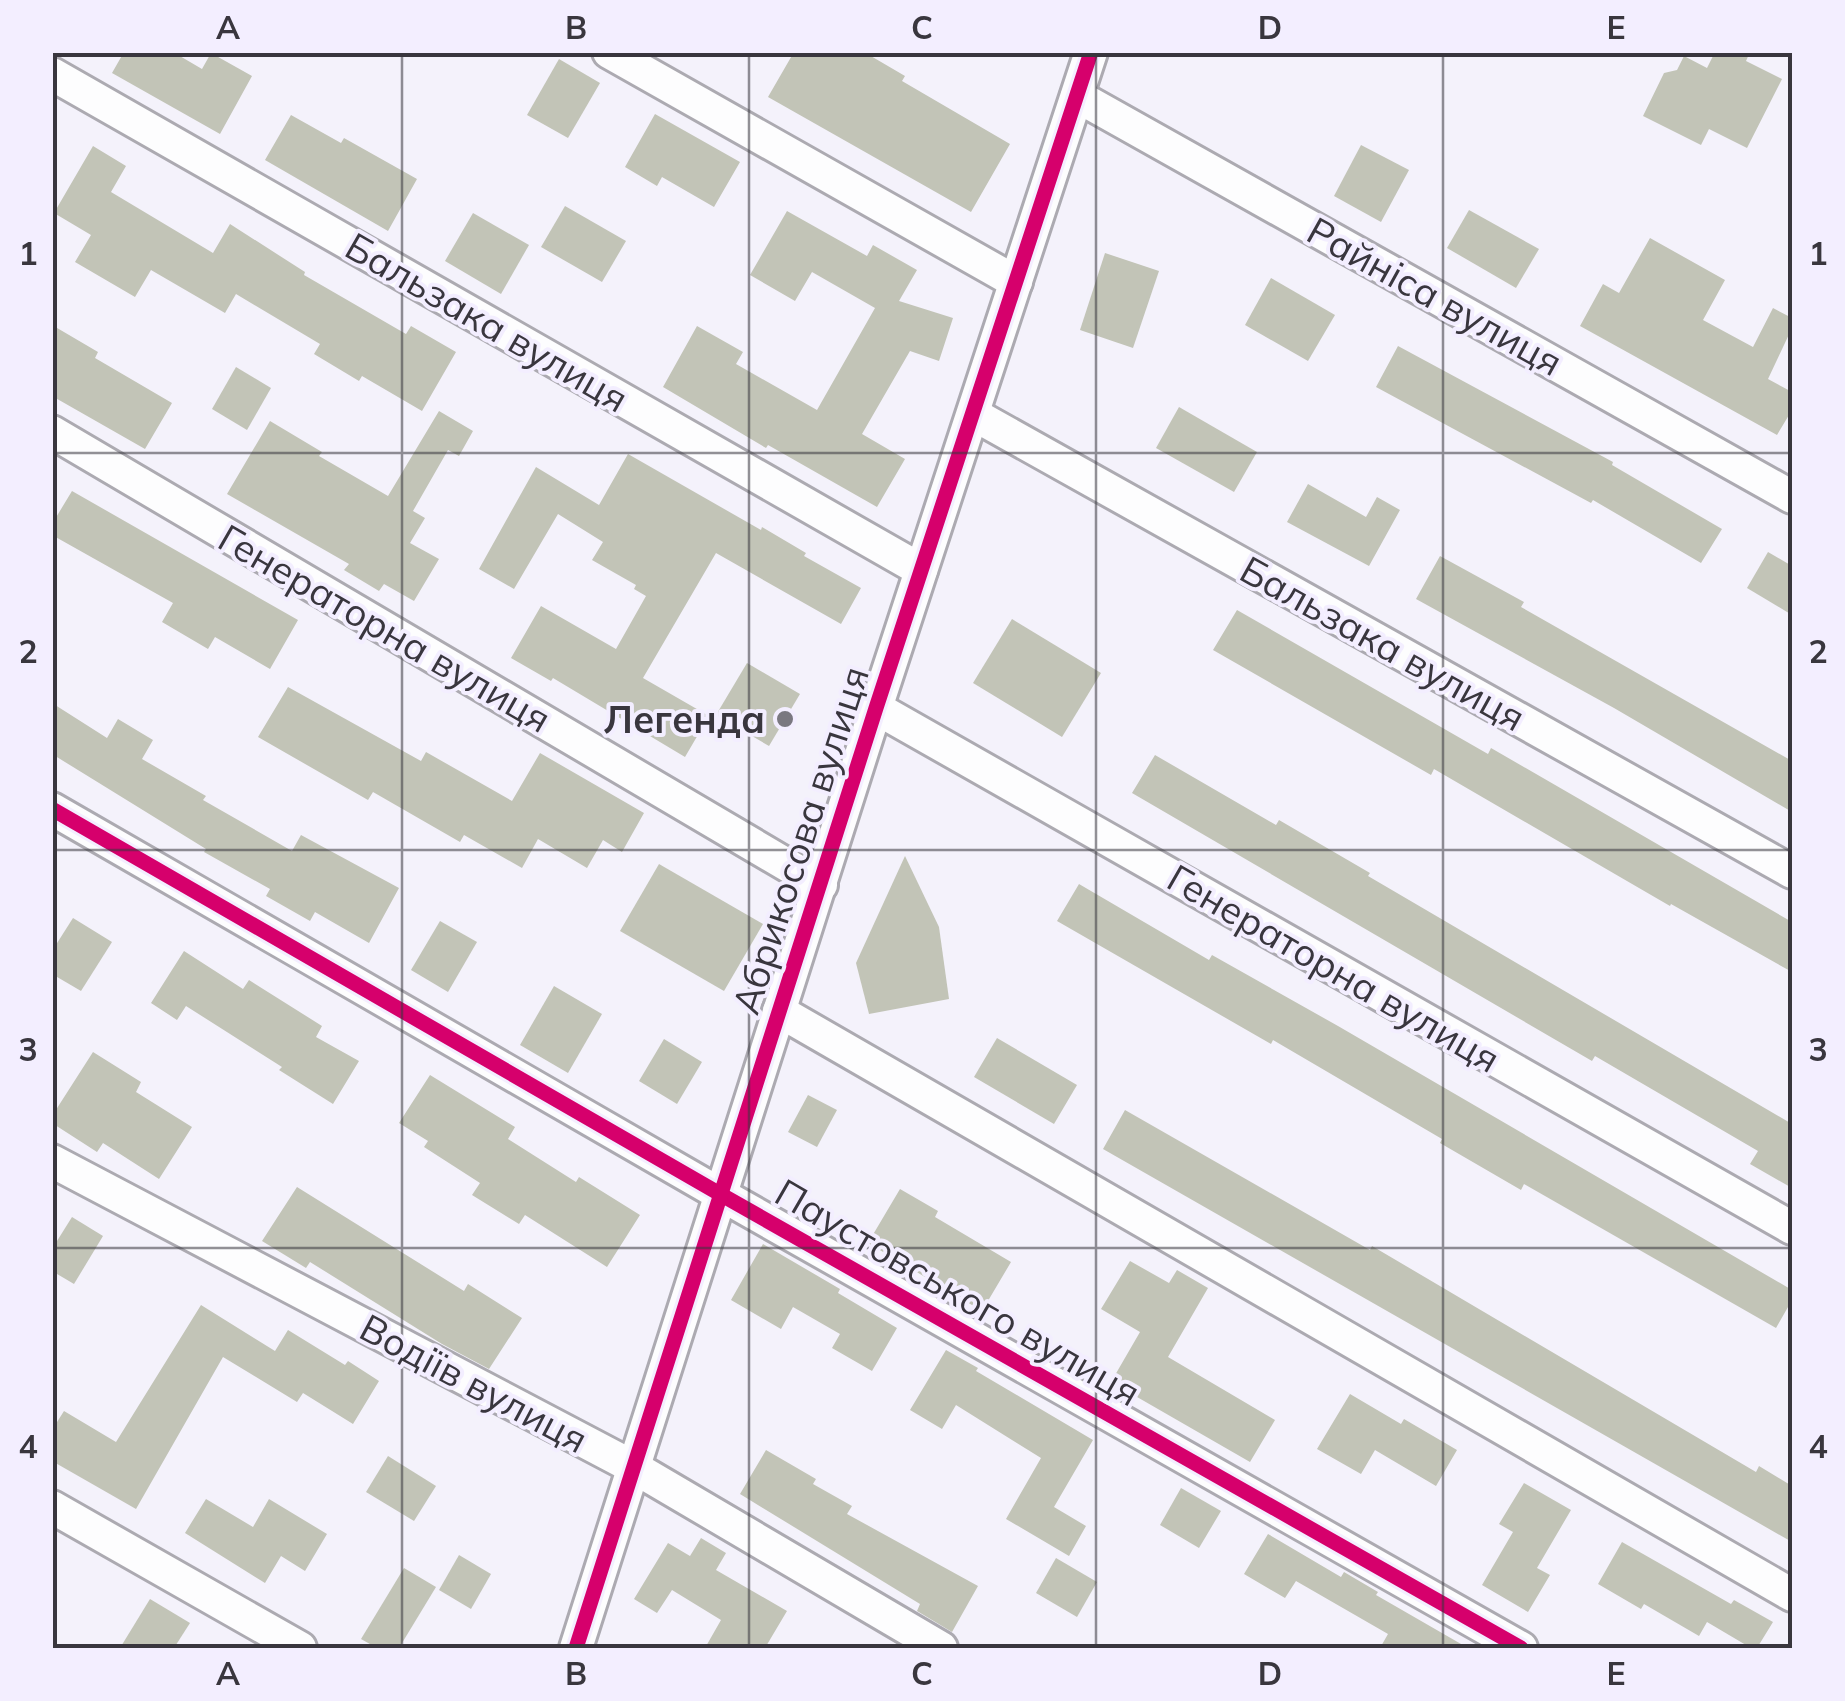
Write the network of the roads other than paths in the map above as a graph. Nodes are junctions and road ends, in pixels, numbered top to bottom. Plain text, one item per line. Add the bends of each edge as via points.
1 (609, 52) edge
2 (1091, 52) edge
3 (52, 74) edge
4 (1078, 96) junction
5 (1016, 282) junction
6 (974, 414) junction
7 (52, 432) edge
8 (1792, 497) edge
9 (921, 570) junction
10 (876, 708) junction
11 (52, 809) edge
12 (1792, 872) edge
13 (821, 884) junction
14 (779, 1010) junction
15 (52, 1161) edge
16 (720, 1194) junction
17 (1792, 1228) edge
18 (634, 1468) junction
19 (52, 1507) edge
20 (1792, 1595) edge
21 (300, 1648) edge
22 (576, 1648) edge
23 (941, 1648) edge
24 (1521, 1648) edge

1 - 5 street
2 - 4 street, Абрикосова вулиця
3 - 9 street, Бальзака вулиця
4 - 5 street, Абрикосова вулиця
4 - 8 street, Райніса вулиця
5 - 6 street, Абрикосова вулиця
6 - 9 street, Абрикосова вулиця
6 - 12 street, Бальзака вулиця
7 - 13 street, Генераторна вулиця
9 - 10 street, Абрикосова вулиця
10 - 13 street, Абрикосова вулиця
10 - 17 street, Генераторна вулиця
11 - 16 street, Паустовського вулиця
13 - 14 street, Абрикосова вулиця
14 - 16 street, Абрикосова вулиця
14 - 20 street
15 - 18 street, Водіїв вулиця
16 - 18 street, Абрикосова вулиця
16 - 24 street, Паустовського вулиця
18 - 22 street, Абрикосова вулиця
18 - 23 street, Водіїв вулиця
19 - 21 street

